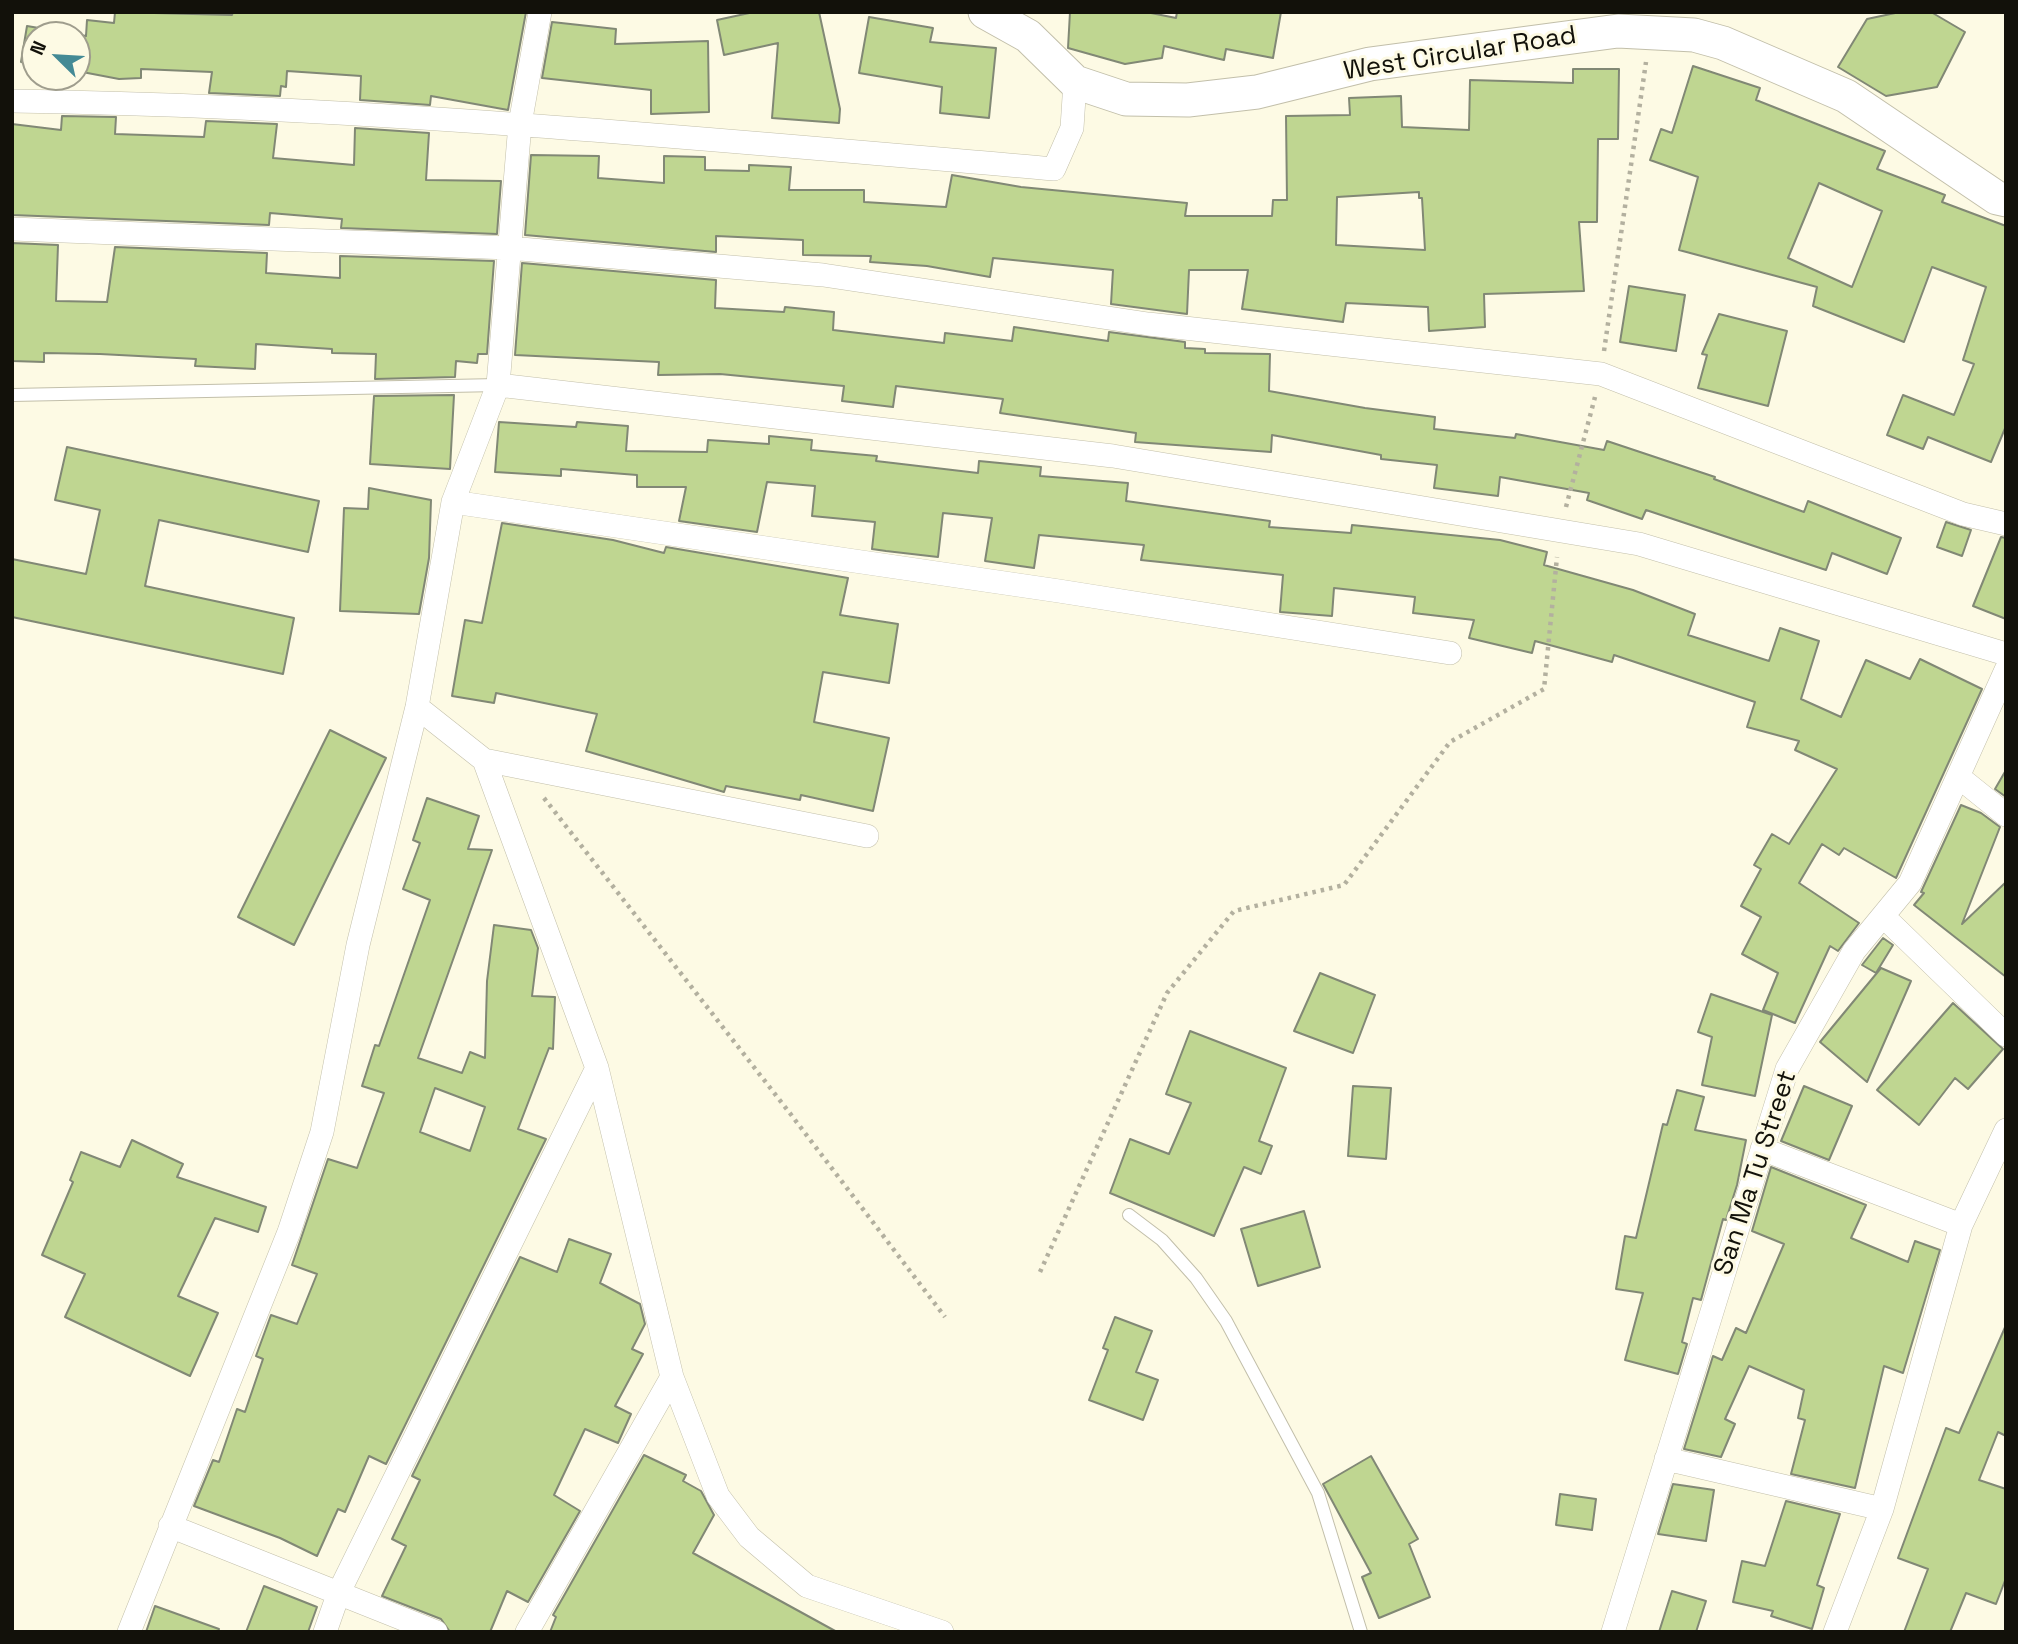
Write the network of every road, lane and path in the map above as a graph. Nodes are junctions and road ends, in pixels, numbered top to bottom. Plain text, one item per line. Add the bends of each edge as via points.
1 (540, 12) edge
2 (985, 12) edge
3 (1650, 30) junction
4 (1076, 82) junction
5 (12, 101) edge
6 (520, 124) junction
7 (2006, 200) edge
8 (12, 229) edge
9 (509, 248) junction
10 (1601, 374) junction
11 (498, 385) junction
12 (12, 395) edge
13 (453, 502) junction
14 (2006, 524) edge
15 (1559, 531) junction
16 (1450, 653) dead end
17 (2006, 654) edge
18 (2006, 670) edge
19 (416, 707) junction
20 (484, 760) junction
21 (520, 767) junction
22 (1960, 778) junction
23 (2006, 816) edge
24 (867, 836) dead end
25 (1883, 916) junction
26 (2006, 1035) edge
27 (597, 1068) junction
28 (2006, 1130) edge
29 (1762, 1149) junction
30 (1129, 1214) dead end
31 (1961, 1224) junction
32 (1040, 1272) dead end
33 (945, 1317) dead end
34 (672, 1377) junction
35 (1666, 1460) junction
36 (1882, 1509) junction
37 (170, 1526) junction
38 (339, 1592) junction
39 (129, 1632) edge
40 (325, 1632) edge
41 (436, 1632) edge
42 (527, 1632) edge
43 (942, 1632) edge
44 (1361, 1632) edge
45 (1613, 1632) edge
46 (1835, 1632) edge

1 - 6 street
2 - 4 street, West Circular Road via 1028,36
3 - 4 street, West Circular Road via 1370,64 1257,92 1188,100 1126,99
3 - 7 street, West Circular Road via 1723,43 1846,96
3 - 10 path
4 - 6 street via 1072,128 1054,169
5 - 6 street via 193,104
6 - 9 street
8 - 9 street
9 - 10 street via 823,275 1148,324
9 - 11 street
10 - 14 street via 1964,514
10 - 15 path
11 - 12 lane
11 - 13 street
11 - 15 street via 1114,456
13 - 16 street
13 - 19 street
15 - 17 street via 1639,544
15 - 32 path via 1545,689 1450,742 1344,885 1234,911 1167,993
18 - 22 street, San Ma Tu Street
19 - 20 street
19 - 37 street via 358,945 322,1132 289,1232
20 - 21 street
20 - 27 street
21 - 24 street
21 - 33 path
22 - 23 street
22 - 25 street, San Ma Tu Street via 1910,883
25 - 26 street
25 - 29 street, San Ma Tu Street via 1854,951 1787,1069
27 - 34 street
27 - 38 street
28 - 31 street
29 - 31 street
29 - 35 street, San Ma Tu Street
30 - 44 lane via 1162,1240 1226,1321 1318,1493
31 - 36 street
34 - 42 street
34 - 43 street via 718,1496 749,1537 807,1586
35 - 36 street
35 - 45 street, San Ma Tu Street
36 - 46 street
37 - 38 street
37 - 39 street
38 - 40 street
38 - 41 street

